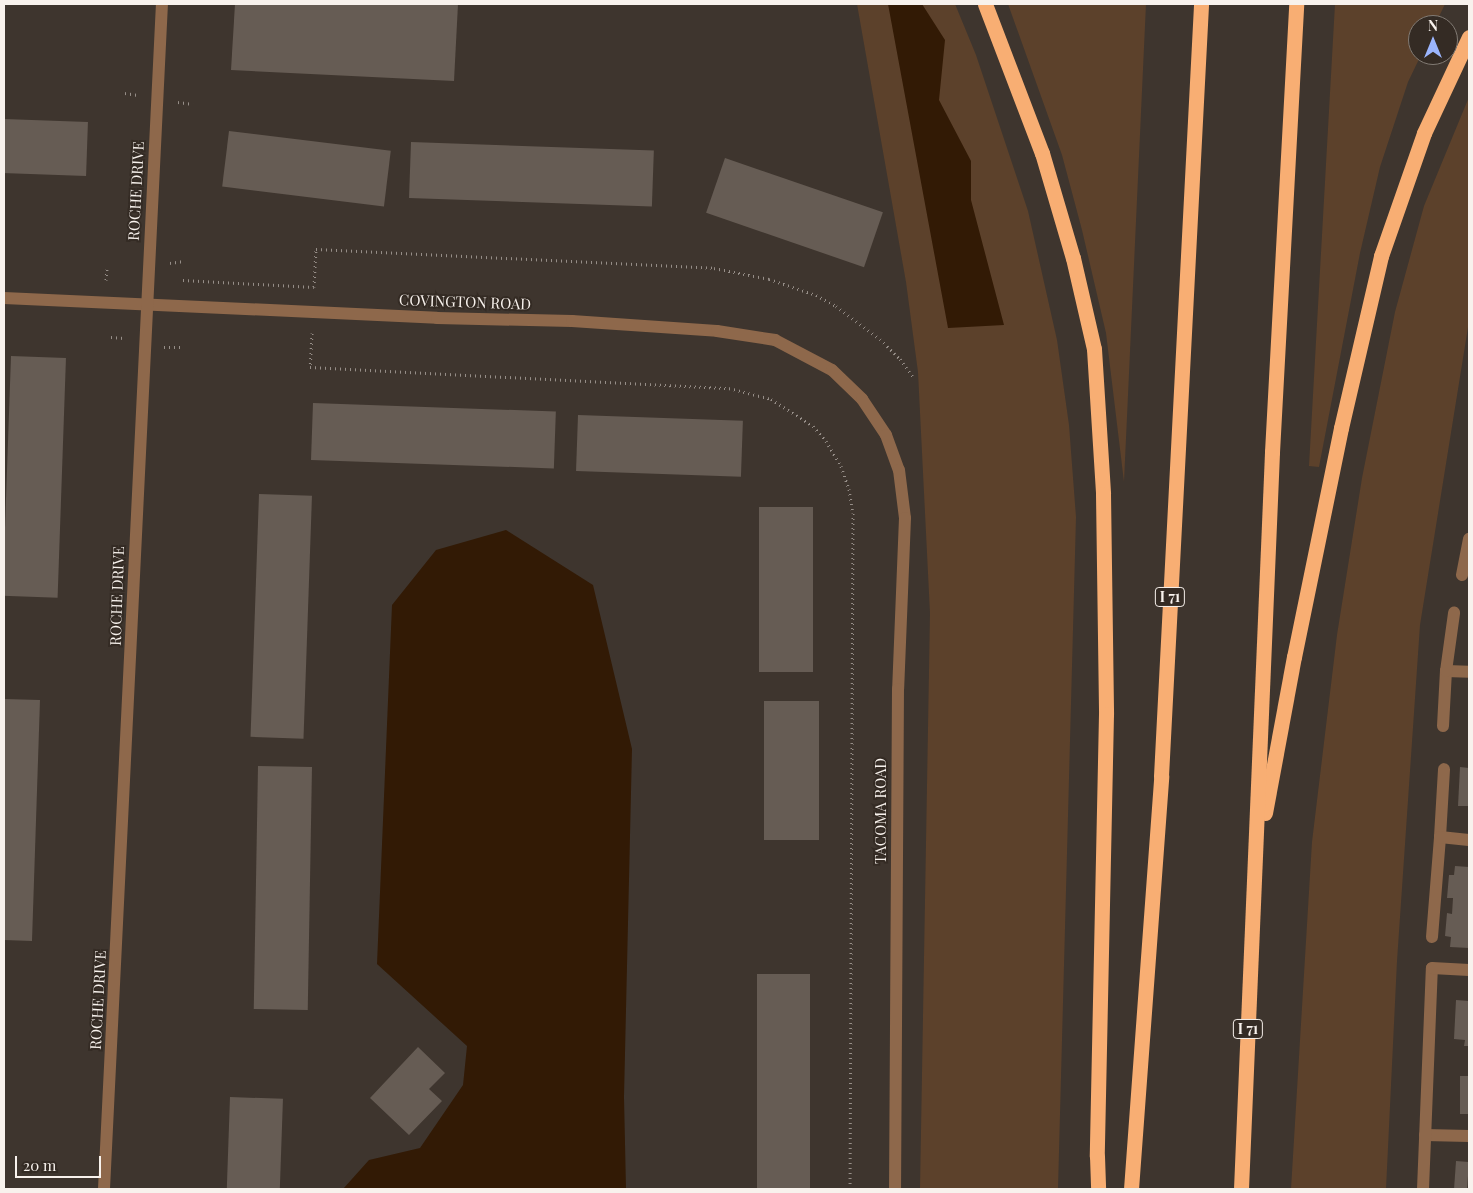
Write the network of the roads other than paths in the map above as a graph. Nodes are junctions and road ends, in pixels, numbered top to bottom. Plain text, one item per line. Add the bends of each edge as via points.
1 (162, 4) edge
2 (985, 4) edge
3 (1201, 4) edge
4 (1296, 4) edge
5 (1469, 37) edge
6 (4, 298) edge
7 (146, 305) junction
8 (886, 435) joint
9 (1469, 539) edge
10 (1462, 576) dead end
11 (1454, 613) dead end
12 (1446, 671) junction
13 (1469, 672) edge
14 (1443, 726) dead end
15 (1444, 769) dead end
16 (1440, 836) junction
17 (1469, 840) edge
18 (1255, 869) junction
19 (1432, 937) dead end
20 (1469, 970) edge
21 (1425, 1135) junction
22 (1469, 1136) edge
23 (104, 1189) edge
24 (895, 1189) edge
25 (1098, 1189) edge
26 (1131, 1189) edge
27 (1241, 1189) edge
28 (1423, 1189) edge

1 - 7 street, ROCHE DRIVE
2 - 25 highway via 1042,153 1073,258 1094,349 1104,494 1106,714
3 - 26 highway, I 71 via 1161,766
4 - 18 highway, I 71 via 1272,452
5 - 18 highway via 1424,133 1381,256 1341,428
6 - 7 street, COVINGTON ROAD
7 - 8 street, COVINGTON ROAD via 572,321 717,331 775,340 832,370 862,399
7 - 23 street, ROCHE DRIVE
8 - 24 street, TACOMA ROAD via 899,470 906,518 898,689
9 - 10 street
11 - 12 street
12 - 13 street
12 - 14 street
15 - 16 street
16 - 17 street
16 - 19 street
18 - 27 highway, I 71
20 - 21 street via 1432,968
21 - 22 street
21 - 28 street

